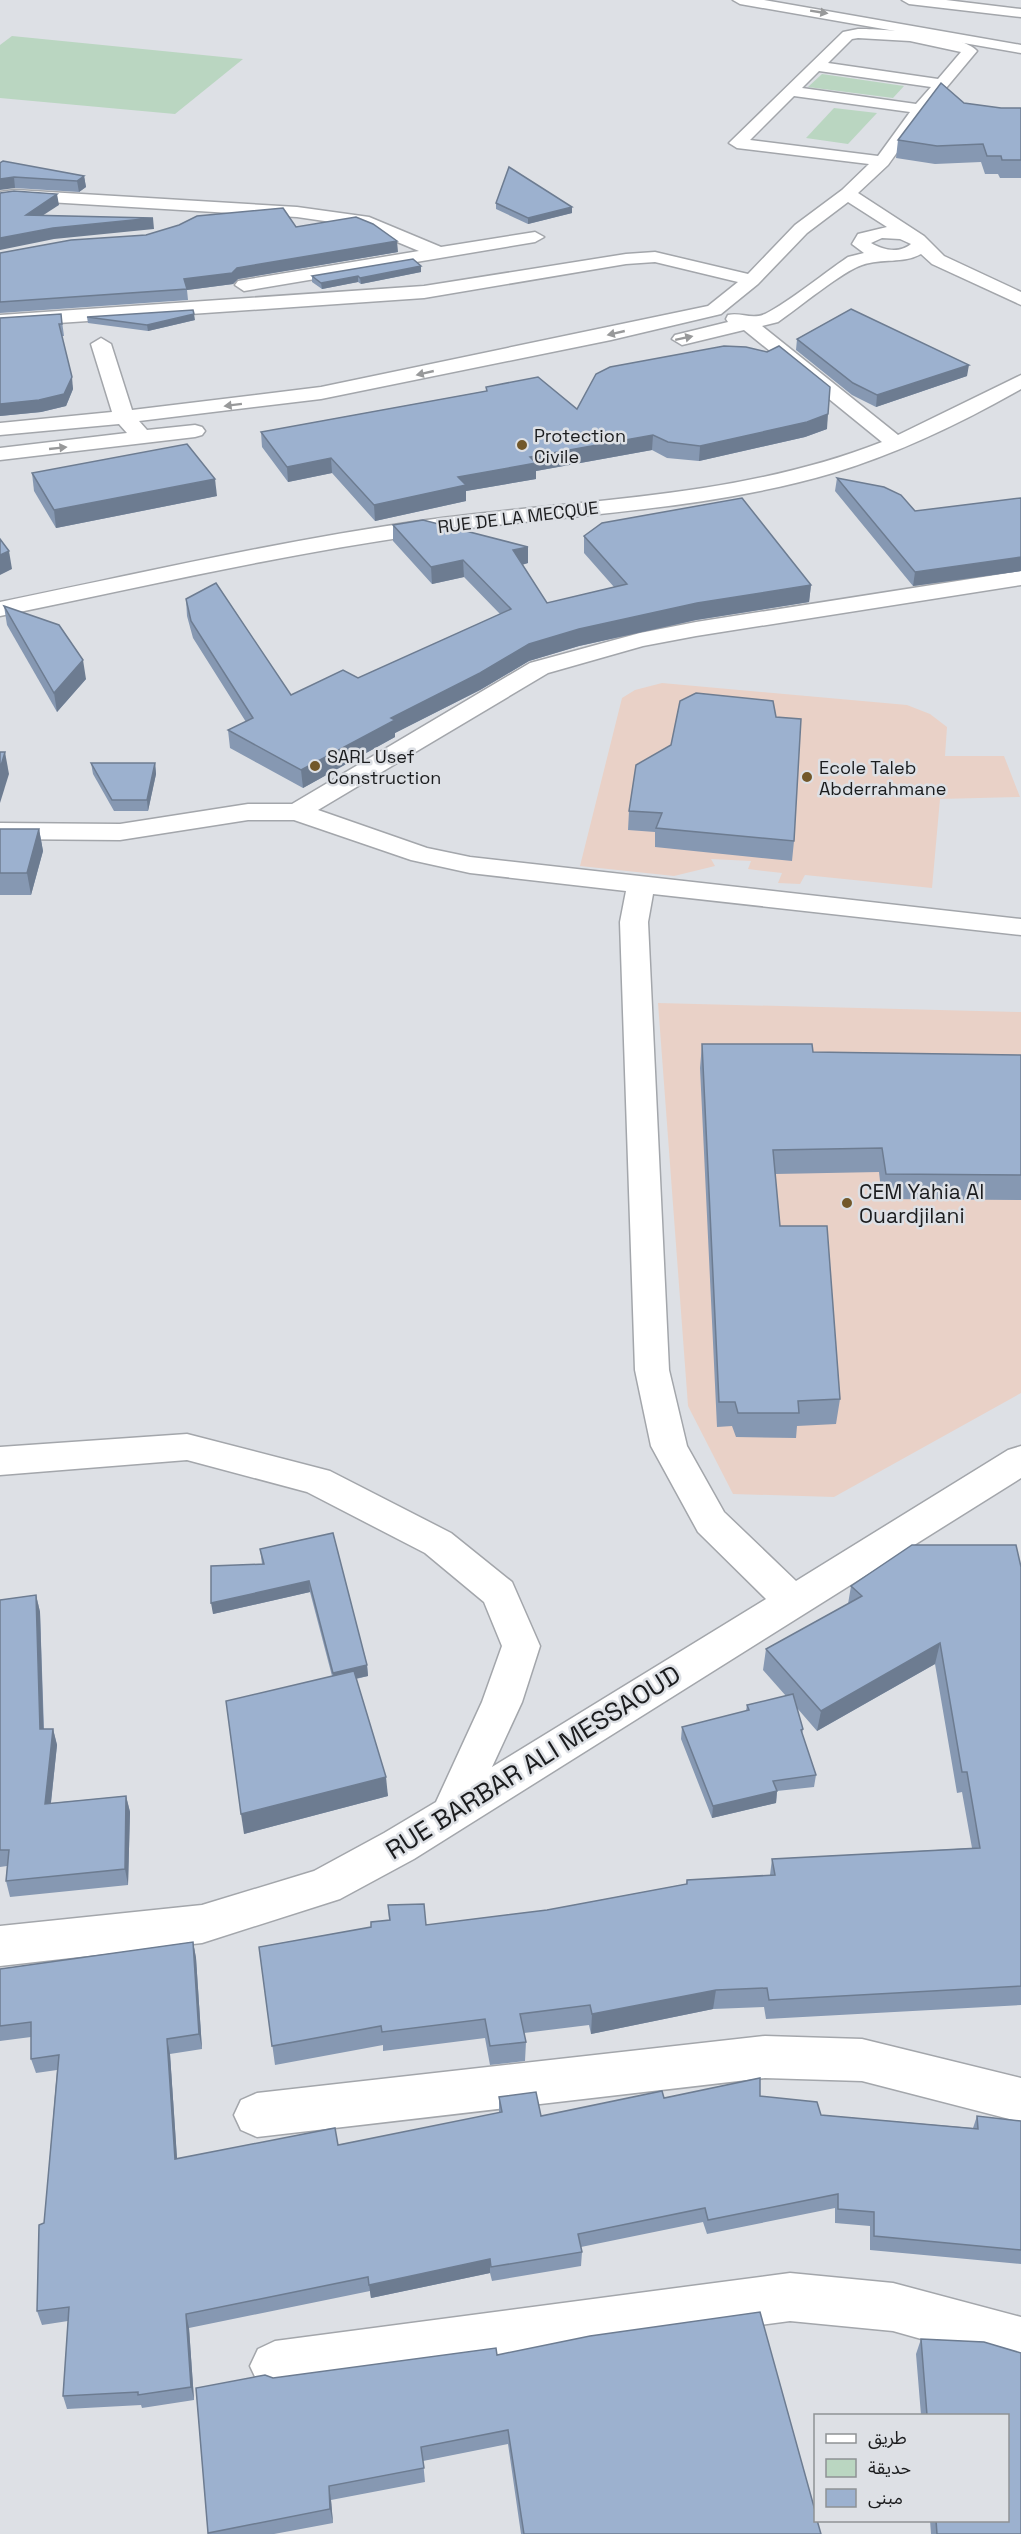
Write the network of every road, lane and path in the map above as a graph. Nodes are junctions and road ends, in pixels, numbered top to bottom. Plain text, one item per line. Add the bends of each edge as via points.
1 (740, 0) edge
2 (909, 0) edge
3 (1012, 0) edge
4 (1021, 1) edge
5 (1021, 13) edge
6 (1021, 49) edge
7 (815, 66) junction
8 (943, 84) junction
9 (790, 91) junction
10 (920, 110) junction
11 (882, 161) junction
12 (848, 194) junction
13 (0, 196) edge
14 (210, 208) junction
15 (191, 223) edge
16 (801, 229) junction
17 (822, 232) dead end
18 (843, 235) dead end
19 (535, 237) dead end
20 (916, 240) junction
21 (860, 248) junction
22 (439, 253) junction
23 (891, 254) junction
24 (938, 260) junction
25 (752, 280) junction
26 (1021, 299) edge
27 (156, 310) junction
28 (714, 310) junction
29 (0, 321) edge
30 (749, 325) junction
31 (668, 342) dead end
32 (101, 344) dead end
33 (632, 349) dead end
34 (510, 353) junction
35 (527, 370) junction
36 (1021, 381) edge
37 (124, 417) junction
38 (280, 418) dead end
39 (213, 428) dead end
40 (0, 429) edge
41 (145, 438) junction
42 (897, 444) junction
43 (0, 454) edge
44 (1021, 578) edge
45 (0, 609) edge
46 (297, 812) junction
47 (0, 831) edge
48 (641, 884) junction
49 (1021, 927) edge
50 (1021, 1460) edge
51 (0, 1461) edge
52 (792, 1601) junction
53 (451, 1814) junction
54 (0, 1946) edge
55 (1021, 2100) edge
56 (257, 2115) dead end
57 (1021, 2342) edge
58 (275, 2366) dead end

1 -> 6 main road
2 - 5 main road
3 - 4 main road
7 - 8 main road
7 - 8 main road via 845,37 860,32 967,48 970,53
7 - 9 main road
8 - 10 main road
9 - 10 main road
9 - 11 main road via 736,143
10 - 11 main road
11 - 12 main road
12 - 16 main road
12 - 20 main road
13 - 14 main road
14 - 15 main road
14 - 22 main road via 297,212 363,221
16 - 17 main road
16 - 25 main road
18 - 21 main road
19 - 22 main road
20 - 21 main road via 885,232
20 - 23 main road via 914,251
20 - 24 main road
21 - 23 main road
21 - 30 main road via 785,311
22 - 27 main road via 162,298 157,301
23 - 24 main road
24 - 26 main road
25 - 27 main road via 676,260 645,257 434,291
25 - 28 main road
27 - 29 main road
28 - 30 main road
28 -> 34 main road
31 -> 30 main road
30 - 42 main road
32 - 37 main road
33 - 35 main road
34 - 35 main road
34 -> 37 main road via 321,393
35 - 38 main road
36 - 42 main road, RUE DE LA MECQUE
37 - 40 main road
37 - 41 main road
39 - 41 main road
43 -> 41 main road
42 - 45 main road, RUE DE LA MECQUE via 825,469 711,494 429,527 281,550
44 - 46 main road via 696,629 539,668
46 - 47 main road via 248,812 120,832
46 - 48 main road via 420,854 471,865
48 - 49 main road
48 - 52 main road via 634,922 652,1370 669,1446 711,1522
50 - 52 main road, RUE BARBAR ALI MESSAOUD
51 - 53 main road via 187,1447 317,1481 438,1543 499,1593 521,1646 502,1702
52 - 53 main road, RUE BARBAR ALI MESSAOUD
53 - 54 main road, RUE BARBAR ALI MESSAOUD via 325,1886 202,1924
55 - 56 main road via 862,2060 765,2057
57 - 58 main road via 893,2307 790,2297

